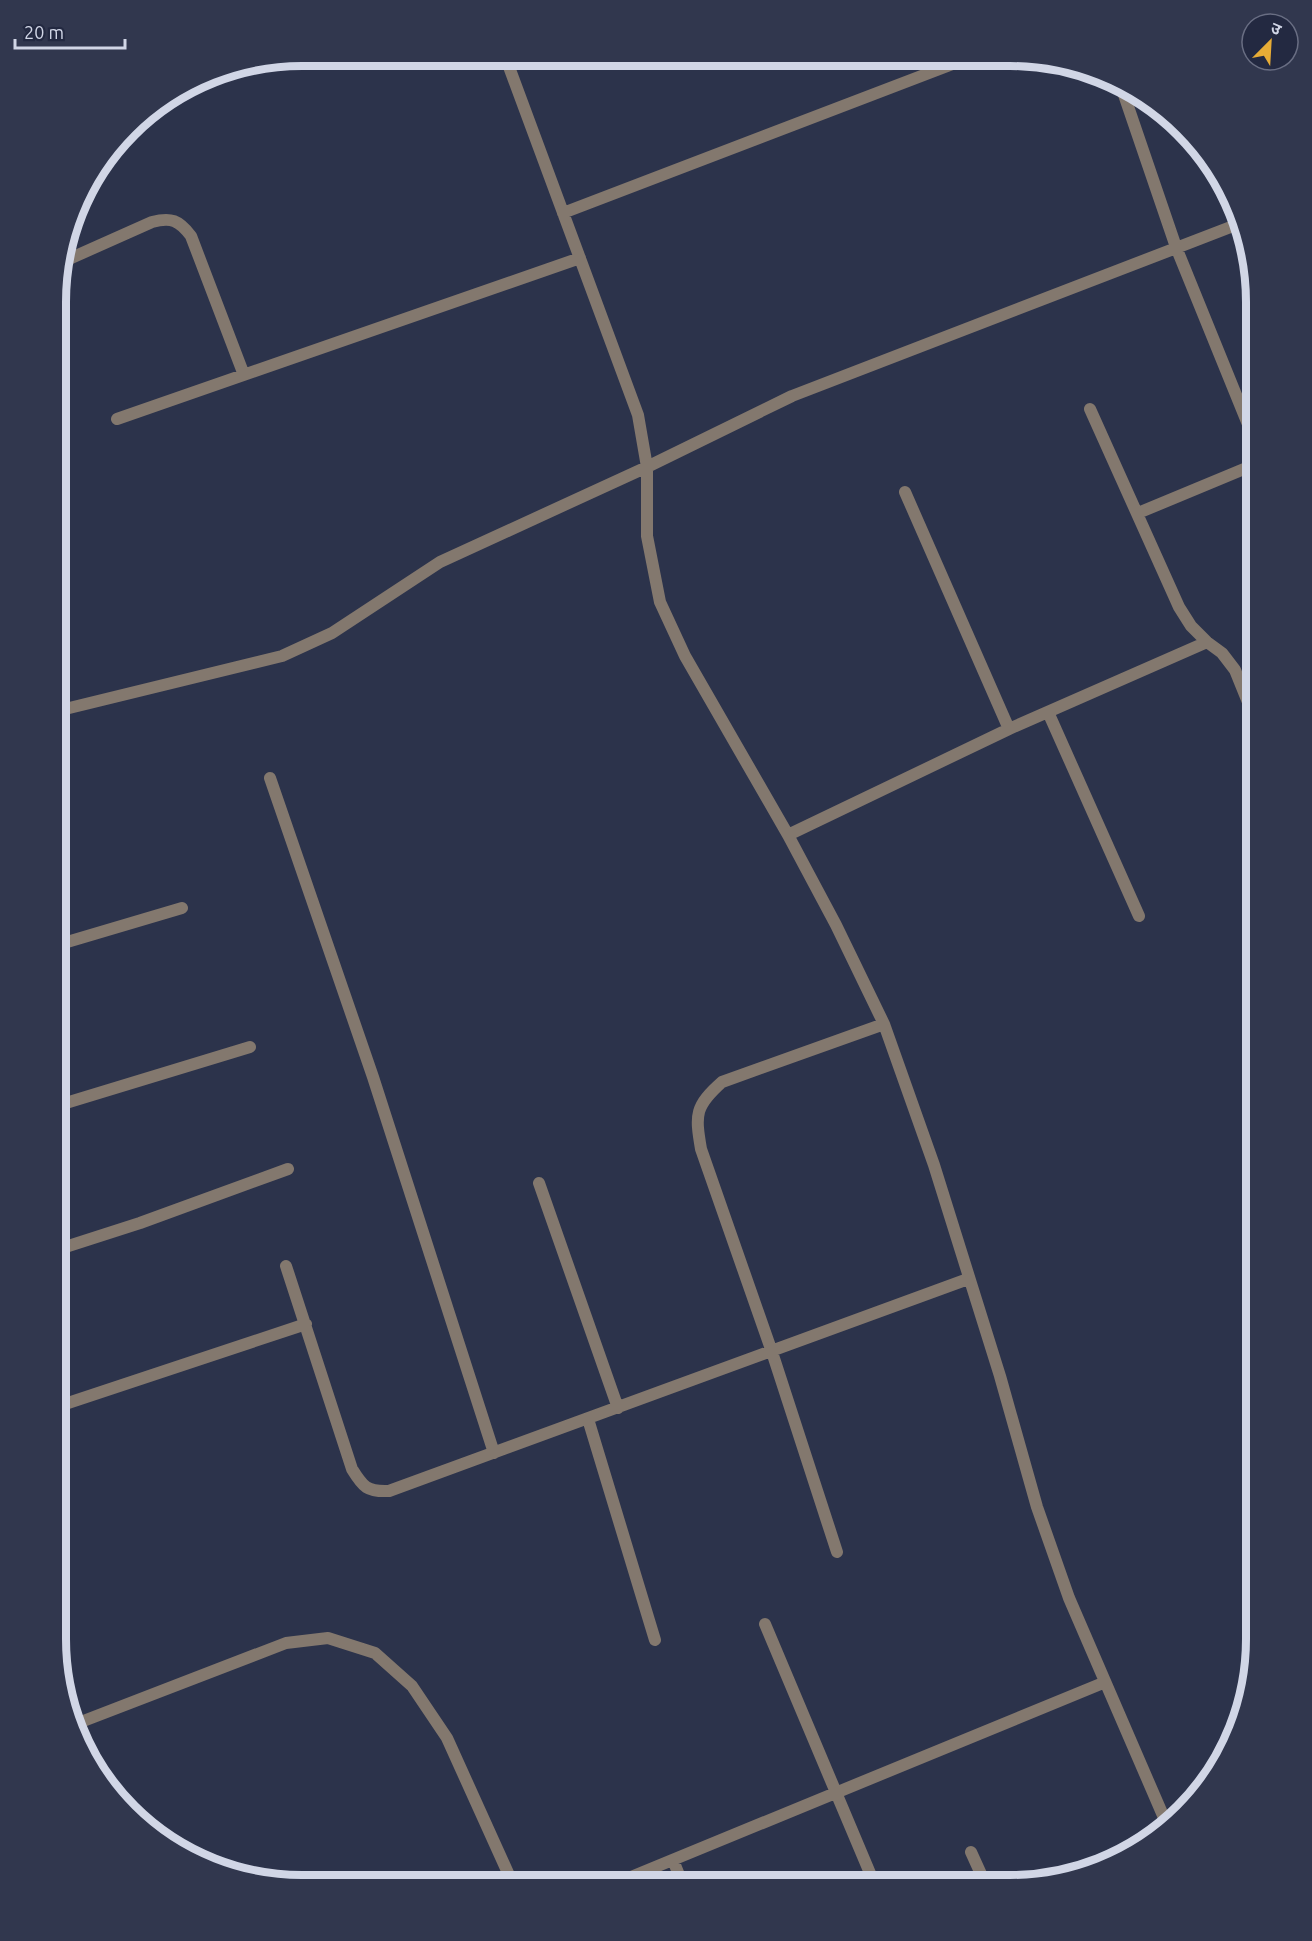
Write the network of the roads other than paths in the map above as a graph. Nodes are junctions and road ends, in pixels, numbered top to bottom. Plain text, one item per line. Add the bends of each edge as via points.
1 (509, 66) edge
2 (947, 66) edge
3 (1124, 96) edge
4 (563, 213) junction
5 (1233, 226) edge
6 (1176, 247) junction
7 (71, 258) edge
8 (580, 258) junction
9 (244, 375) junction
10 (1090, 409) dead end
11 (117, 419) dead end
12 (1246, 419) edge
13 (647, 467) junction
14 (1246, 468) edge
15 (905, 492) dead end
16 (1138, 513) junction
17 (1207, 642) junction
18 (1246, 697) edge
19 (66, 709) edge
20 (1048, 711) junction
21 (1009, 729) junction
22 (270, 778) dead end
23 (788, 835) junction
24 (182, 908) dead end
25 (1139, 916) dead end
26 (66, 942) edge
27 (884, 1024) junction
28 (250, 1047) dead end
29 (66, 1103) edge
30 (288, 1169) dead end
31 (539, 1183) dead end
32 (66, 1247) edge
33 (286, 1266) dead end
34 (968, 1279) junction
35 (306, 1324) junction
36 (772, 1352) junction
37 (66, 1404) edge
38 (618, 1408) junction
39 (588, 1419) junction
40 (495, 1453) junction
41 (837, 1552) dead end
42 (765, 1624) dead end
43 (655, 1640) dead end
44 (1103, 1683) junction
45 (81, 1722) edge
46 (836, 1792) junction
47 (1164, 1818) edge
48 (971, 1852) dead end
49 (673, 1860) junction
50 (509, 1875) edge
51 (636, 1875) edge
52 (679, 1875) edge
53 (871, 1875) edge
54 (981, 1875) edge

1 - 4 street
2 - 4 street
3 - 6 street
4 - 8 street
5 - 6 street
6 - 12 street
6 - 13 street via 792,396
7 - 9 street via 152,222 168,218 181,223 191,236
8 - 9 street
8 - 13 street via 638,416
9 - 11 street
10 - 16 street
13 - 19 street via 440,562 332,633 282,656
13 - 23 street via 647,536 660,602 685,656
14 - 16 street
15 - 21 street
16 - 17 street via 1179,607
17 - 18 street via 1235,670
17 - 20 street
20 - 21 street
20 - 25 street
21 - 23 street
22 - 40 street via 373,1077
23 - 27 street
24 - 26 street
27 - 34 street via 934,1166
27 - 36 street via 722,1082 702,1100 697,1123 701,1149
28 - 29 street
30 - 32 street
31 - 38 street
33 - 35 street
34 - 36 street
34 - 44 street via 1037,1508
35 - 37 street
35 - 40 street via 352,1469 373,1492 389,1491
36 - 38 street
36 - 41 street
38 - 39 street
39 - 40 street
39 - 43 street
42 - 46 street
44 - 46 street
44 - 47 street
45 - 50 street via 286,1643 328,1638 375,1653 412,1686 447,1738
46 - 49 street
46 - 53 street
48 - 54 street
49 - 51 street
49 - 52 street

